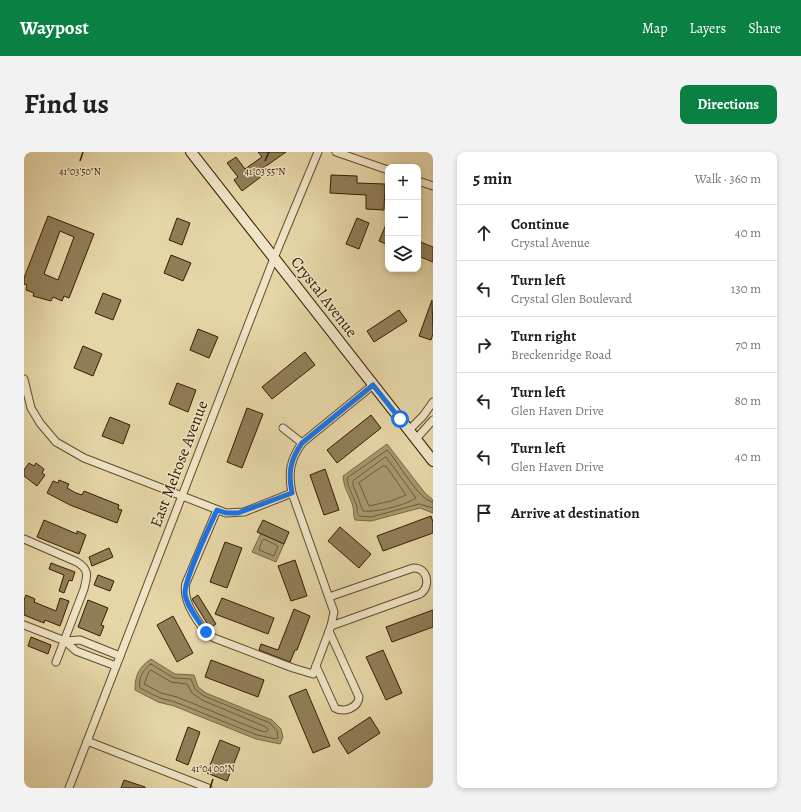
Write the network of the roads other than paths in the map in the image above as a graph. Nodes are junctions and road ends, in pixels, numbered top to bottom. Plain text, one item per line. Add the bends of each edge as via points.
1 (191, 152) edge
2 (318, 152) edge
3 (336, 152) edge
4 (385, 169) edge
5 (421, 182) edge
6 (433, 186) edge
7 (274, 258) junction
8 (24, 379) edge
9 (373, 385) junction
10 (433, 402) edge
11 (433, 420) edge
12 (283, 428) dead end
13 (409, 430) junction
14 (416, 439) junction
15 (302, 443) junction
16 (433, 461) edge
17 (292, 493) junction
18 (182, 496) junction
19 (217, 510) junction
20 (24, 539) edge
21 (329, 597) junction
22 (24, 625) edge
23 (330, 628) junction
24 (65, 640) junction
25 (120, 656) junction
26 (56, 662) dead end
27 (116, 666) junction
28 (316, 666) junction
29 (87, 741) junction
30 (69, 788) edge
31 (208, 788) edge

1 - 7 street, Crystal Avenue
2 - 7 street, East Melrose Avenue
3 - 4 street
5 - 6 street
7 - 9 street, Crystal Avenue
7 - 18 street, East Melrose Avenue
8 - 18 street via 34,414 56,442 84,458
9 - 13 street, Crystal Avenue
9 - 15 street
10 - 13 street
11 - 14 street
12 - 15 street
13 - 14 street, Crystal Avenue
14 - 16 street, Crystal Avenue
15 - 17 street via 295,452 290,468
17 - 19 street via 238,513
17 - 21 street
18 - 19 street
18 - 25 street, East Melrose Avenue
19 - 28 street via 186,583 185,593 206,632 214,638 293,668 313,674
20 - 24 street via 77,562 85,569 87,578 84,589
21 - 23 street via 334,612
21 - 23 street via 413,568 423,570 427,581 425,591 420,594
22 - 24 street
23 - 28 street
23 - 28 street via 359,702 345,710 339,711 335,708
24 - 25 street via 80,640
24 - 26 street
24 - 27 street via 76,651
25 - 27 street, East Melrose Avenue
27 - 29 street, East Melrose Avenue
29 - 30 street, East Melrose Avenue
29 - 31 street

